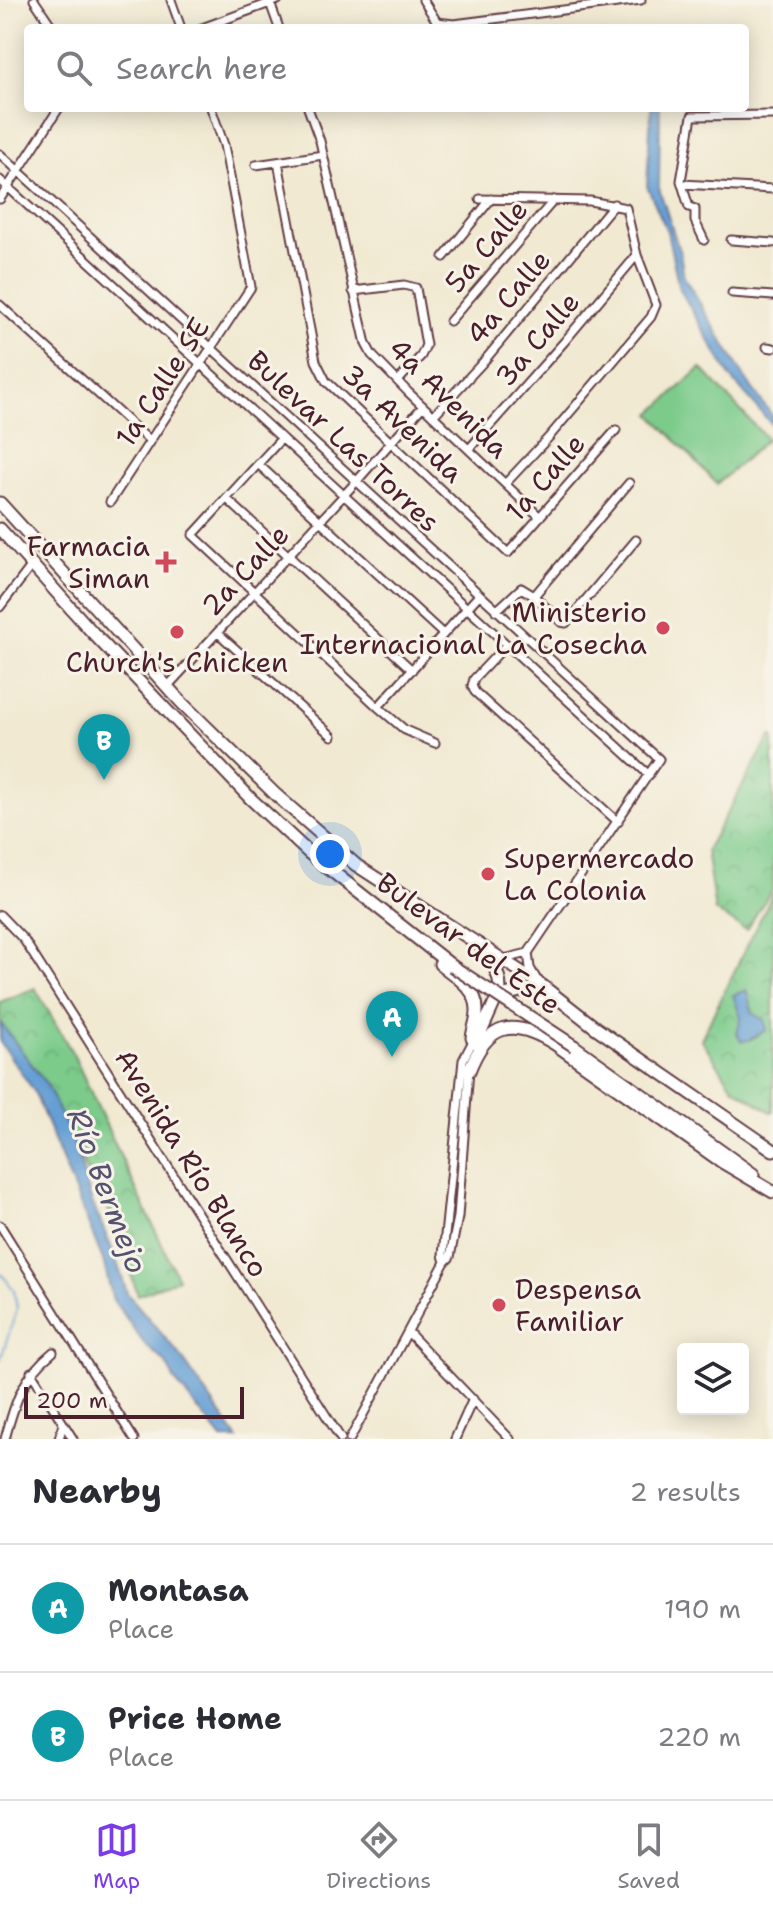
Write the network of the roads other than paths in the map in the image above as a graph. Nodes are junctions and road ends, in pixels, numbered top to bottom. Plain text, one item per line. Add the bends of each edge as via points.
1 (34, 0) edge
2 (171, 0) edge
3 (423, 0) edge
4 (641, 0) edge
5 (272, 1) edge
6 (50, 24) edge
7 (180, 24) edge
8 (212, 24) edge
9 (278, 24) edge
10 (56, 112) edge
11 (212, 112) edge
12 (309, 112) edge
13 (773, 115) edge
14 (0, 154) edge
15 (323, 155) junction
16 (278, 162) junction
17 (256, 165) dead end
18 (18, 171) junction
19 (0, 180) edge
20 (682, 184) junction
21 (8, 187) junction
22 (773, 189) edge
23 (0, 199) edge
24 (480, 199) dead end
25 (491, 199) junction
26 (554, 200) junction
27 (614, 204) junction
28 (704, 240) dead end
29 (731, 240) dead end
30 (773, 243) edge
31 (637, 255) junction
32 (444, 257) dead end
33 (353, 291) junction
34 (732, 293) dead end
35 (773, 296) edge
36 (0, 305) edge
37 (450, 321) dead end
38 (211, 348) junction
39 (201, 363) junction
40 (398, 381) junction
41 (423, 406) junction
42 (433, 416) junction
43 (616, 430) dead end
44 (281, 439) junction
45 (150, 441) junction
46 (390, 443) junction
47 (469, 449) junction
48 (258, 464) junction
49 (356, 482) junction
50 (629, 483) dead end
51 (505, 484) junction
52 (345, 494) junction
53 (227, 499) junction
54 (110, 502) dead end
55 (0, 503) edge
56 (540, 517) junction
57 (320, 522) junction
58 (0, 529) edge
59 (636, 540) dead end
60 (508, 553) joint
61 (289, 556) junction
62 (32, 565) junction
63 (255, 592) junction
64 (479, 595) junction
65 (534, 596) junction
66 (0, 607) edge
67 (467, 607) junction
68 (496, 611) junction
69 (218, 633) junction
70 (443, 634) junction
71 (507, 644) junction
72 (412, 670) junction
73 (167, 687) junction
74 (378, 707) junction
75 (332, 736) dead end
76 (435, 743) dead end
77 (222, 771) junction
78 (649, 775) junction
79 (618, 822) junction
80 (374, 878) junction
81 (0, 915) edge
82 (528, 953) junction
83 (497, 959) junction
84 (540, 984) junction
85 (526, 989) junction
86 (499, 997) junction
87 (520, 1028) junction
88 (596, 1028) junction
89 (472, 1038) junction
90 (469, 1071) junction
91 (773, 1150) edge
92 (773, 1190) edge
93 (0, 1225) edge
94 (445, 1262) junction
95 (409, 1333) junction
96 (53, 1352) dead end
97 (31, 1372) junction
98 (473, 1399) junction
99 (63, 1424) junction
100 (5, 1439) edge
101 (59, 1439) edge
102 (73, 1439) edge
103 (134, 1439) edge
104 (341, 1439) edge
105 (350, 1439) edge
106 (455, 1439) edge
107 (510, 1439) edge

1 - 6 street
2 - 7 street
3 - 4 street via 437,22 445,24
5 - 8 street
5 - 9 street
10 - 18 street
11 - 38 street, 1a Calle SE via 224,145 251,287
12 - 15 street, 4a Avenida
13 - 20 street via 692,116
14 - 18 street, Bulevar Las Torres
15 - 16 street
15 - 33 street, 4a Avenida
16 - 17 street
16 - 46 street, 3a Avenida via 320,372
18 - 21 street
18 - 38 street, Bulevar Las Torres
19 - 21 street, Bulevar Las Torres
20 - 22 street
20 - 28 street
21 - 23 street
21 - 39 street, Bulevar Las Torres
24 - 25 street
25 - 26 street
25 - 32 street
26 - 27 street
26 - 37 street, 5a Calle
27 - 31 street via 626,208
27 - 42 street, 4a Calle
29 - 30 street
31 - 47 street, 3a Calle
31 - 51 street via 656,305 651,317
33 - 40 street, 4a Avenida via 366,344
33 - 40 street, 5a Calle via 416,288 426,345
34 - 35 street
36 - 45 street
38 - 39 street, 1a Calle SE
38 - 49 street, Bulevar Las Torres
39 - 44 street, Bulevar Las Torres
39 - 45 street, 1a Calle SE
40 - 41 street, 4a Avenida
41 - 42 street, 4a Avenida
41 - 46 street, 2a Calle
42 - 47 street, 4a Avenida
43 - 56 street, 1a Calle
44 - 48 street
44 - 52 street, Bulevar Las Torres
45 - 54 street, 1a Calle SE
46 - 49 street, 2a Calle
46 - 60 street, 3a Avenida
47 - 51 street, 4a Avenida
48 - 53 street
48 - 57 street
49 - 52 street, 2a Calle
49 - 64 street, Bulevar Las Torres
50 - 65 street
51 - 56 street, 4a Avenida
52 - 57 street, 2a Calle
52 - 67 street, Bulevar Las Torres
53 - 61 street
53 - 63 street via 193,535
55 - 73 highway, Bulevar del Este
56 - 60 street, 1a Calle
57 - 61 street, 2a Calle
57 - 70 street
58 - 62 highway, Bulevar del Este
59 - 65 street via 566,623
61 - 63 street, 2a Calle
61 - 72 street
62 - 66 street
62 - 77 highway, Bulevar del Este
63 - 69 street, 2a Calle
63 - 74 street
64 - 67 street
64 - 68 street, Bulevar Las Torres
65 - 68 street via 521,588
67 - 70 street
67 - 71 street, Bulevar Las Torres
68 - 78 street, Bulevar Las Torres via 659,759
69 - 73 street, 2a Calle
69 - 75 street
70 - 72 street
71 - 78 street, Bulevar Las Torres
71 - 79 street via 474,679 475,692
72 - 74 street
73 - 80 highway, Bulevar del Este via 276,795
74 - 76 street via 405,730
77 - 89 highway via 305,856 466,986 477,1007
77 - 92 highway, Bulevar del Este, bridge via 309,853 452,966 574,1046
78 - 79 street
79 - 82 street
80 - 83 highway, Bulevar del Este
80 - 86 highway via 489,959 500,980
81 - 104 street, Avenida Río Blanco via 24,940
82 - 83 street
82 - 84 street
83 - 84 highway, Bulevar del Este
84 - 88 highway, Bulevar del Este
85 - 86 highway
85 - 87 highway via 510,1006
85 - 88 highway
86 - 89 street
86 - 90 street
87 - 90 highway via 488,1039
87 - 92 highway via 555,1044 722,1162
88 - 91 highway, Bulevar del Este
89 - 94 street via 462,1068
90 - 94 street via 458,1217
93 - 103 street
94 - 95 street
95 - 98 street
95 - 105 street
96 - 97 street
97 - 99 street
97 - 100 street
98 - 106 street
98 - 107 street
99 - 101 street
99 - 102 street

